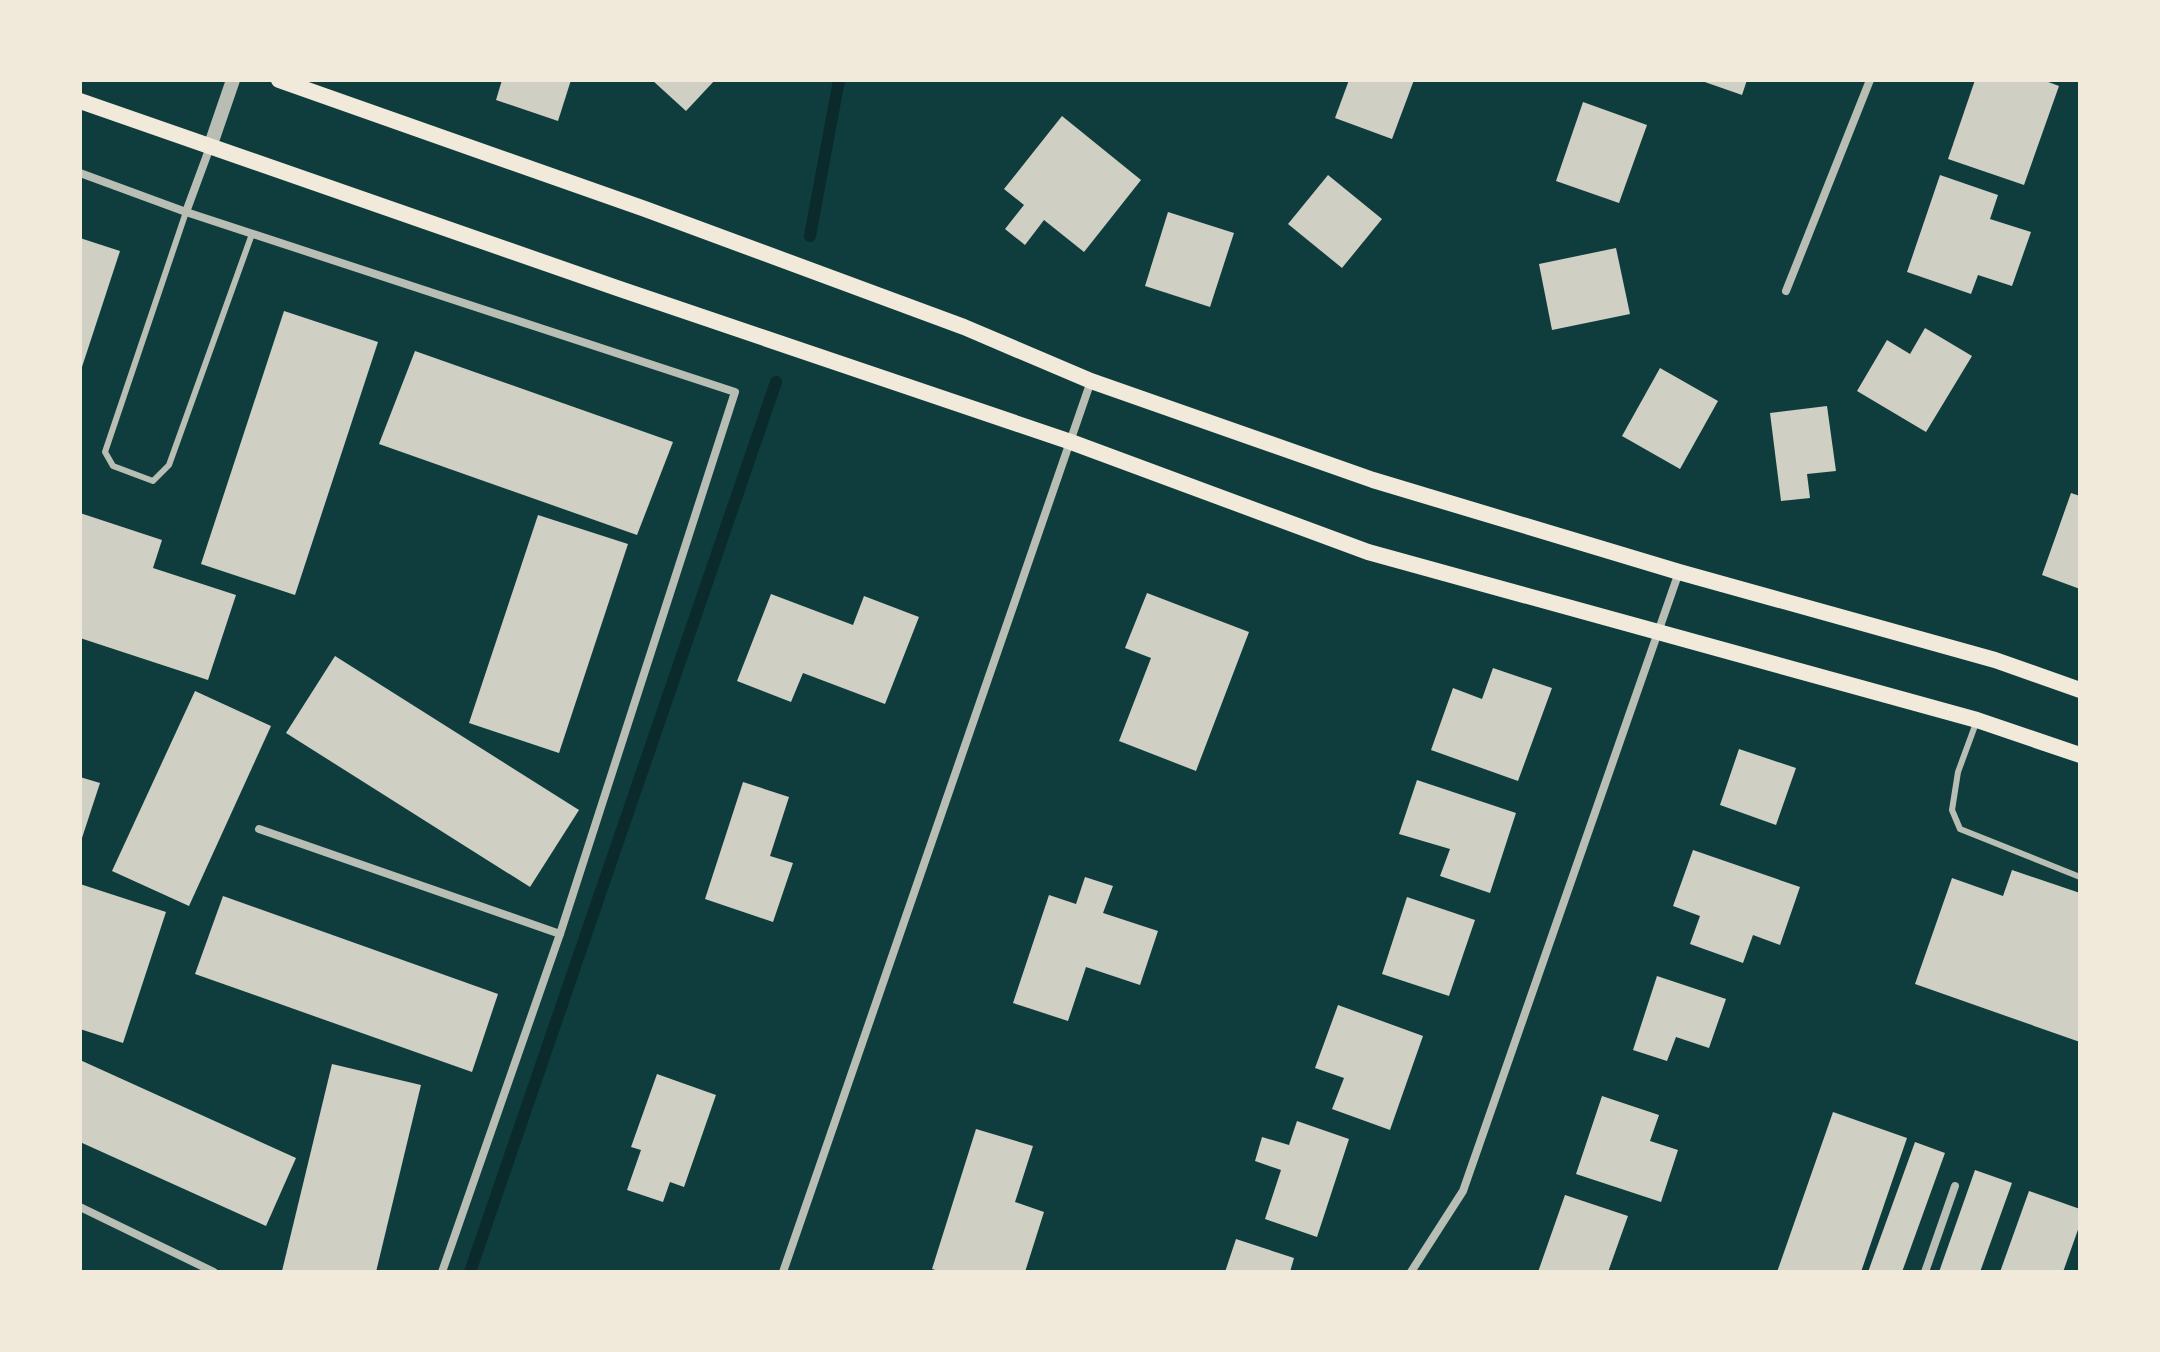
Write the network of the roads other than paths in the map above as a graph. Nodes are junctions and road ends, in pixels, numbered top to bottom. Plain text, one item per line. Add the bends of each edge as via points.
1 (233, 80) edge
2 (279, 80) edge
3 (1870, 80) edge
4 (80, 101) edge
5 (210, 147) junction
6 (80, 173) edge
7 (186, 212) junction
8 (252, 234) junction
9 (1786, 291) dead end
10 (1091, 381) junction
11 (1071, 442) junction
12 (1679, 572) junction
13 (1659, 632) junction
14 (2080, 690) edge
15 (1977, 720) junction
16 (2080, 755) edge
17 (259, 829) dead end
18 (2080, 877) edge
19 (560, 934) junction
20 (1955, 1186) dead end
21 (80, 1207) edge
22 (214, 1272) edge
23 (442, 1272) edge
24 (783, 1272) edge
25 (1411, 1272) edge
26 (1925, 1272) edge

1 - 5 street
2 - 10 main road via 689,225 964,327
3 - 9 street
4 - 5 main road
5 - 7 street
5 - 11 main road
6 - 7 street
7 - 8 street
7 - 8 lane via 105,452 113,466 153,481 169,465
8 - 19 street via 735,392
10 - 11 street
10 - 12 main road via 1373,480
11 - 13 main road via 1368,552
11 - 24 street
12 - 13 street
12 - 14 main road via 1995,660
13 - 15 main road
13 - 25 street via 1463,1191
15 - 16 main road
15 - 18 lane via 1958,772 1952,810 1960,829
17 - 19 street
19 - 23 street
20 - 26 street
21 - 22 street

